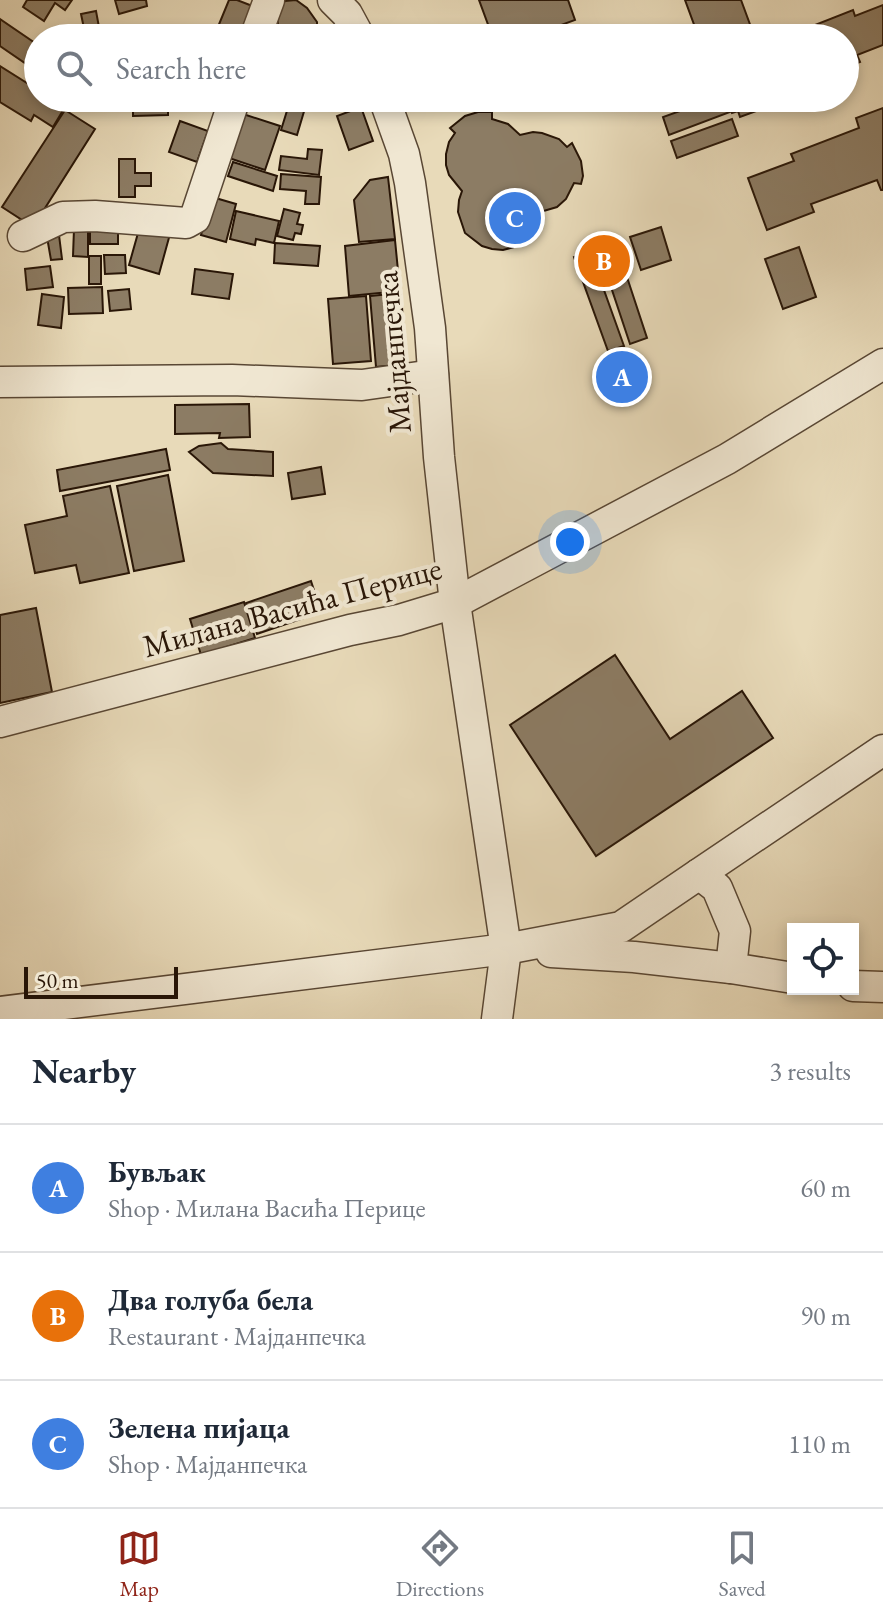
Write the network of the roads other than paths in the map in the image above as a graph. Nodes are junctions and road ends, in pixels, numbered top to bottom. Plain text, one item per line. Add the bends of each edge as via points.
1 (269, 0) edge
2 (260, 24) edge
3 (230, 112) edge
4 (389, 112) edge
5 (23, 236) dead end
6 (883, 364) edge
7 (433, 375) junction
8 (0, 382) edge
9 (455, 603) junction
10 (0, 722) edge
11 (883, 750) edge
12 (699, 874) junction
13 (506, 949) junction
14 (731, 968) junction
15 (787, 977) edge
16 (859, 986) edge
17 (883, 987) edge
18 (0, 1012) edge
19 (497, 1019) edge

1 - 2 street
3 - 5 street via 195,218 186,223 63,217
4 - 7 street, Мајданпечка via 410,183
6 - 9 street, Милана Васића Перице via 727,459
7 - 8 street via 362,385
7 - 9 street, Мајданпечка
9 - 10 street, Милана Васића Перице
9 - 13 street, Мајданпечка
11 - 12 street
12 - 13 street via 621,927
12 - 14 street via 717,888 735,931
13 - 14 street
13 - 18 street
13 - 19 street, Мајданпечка
14 - 15 street
16 - 17 street

